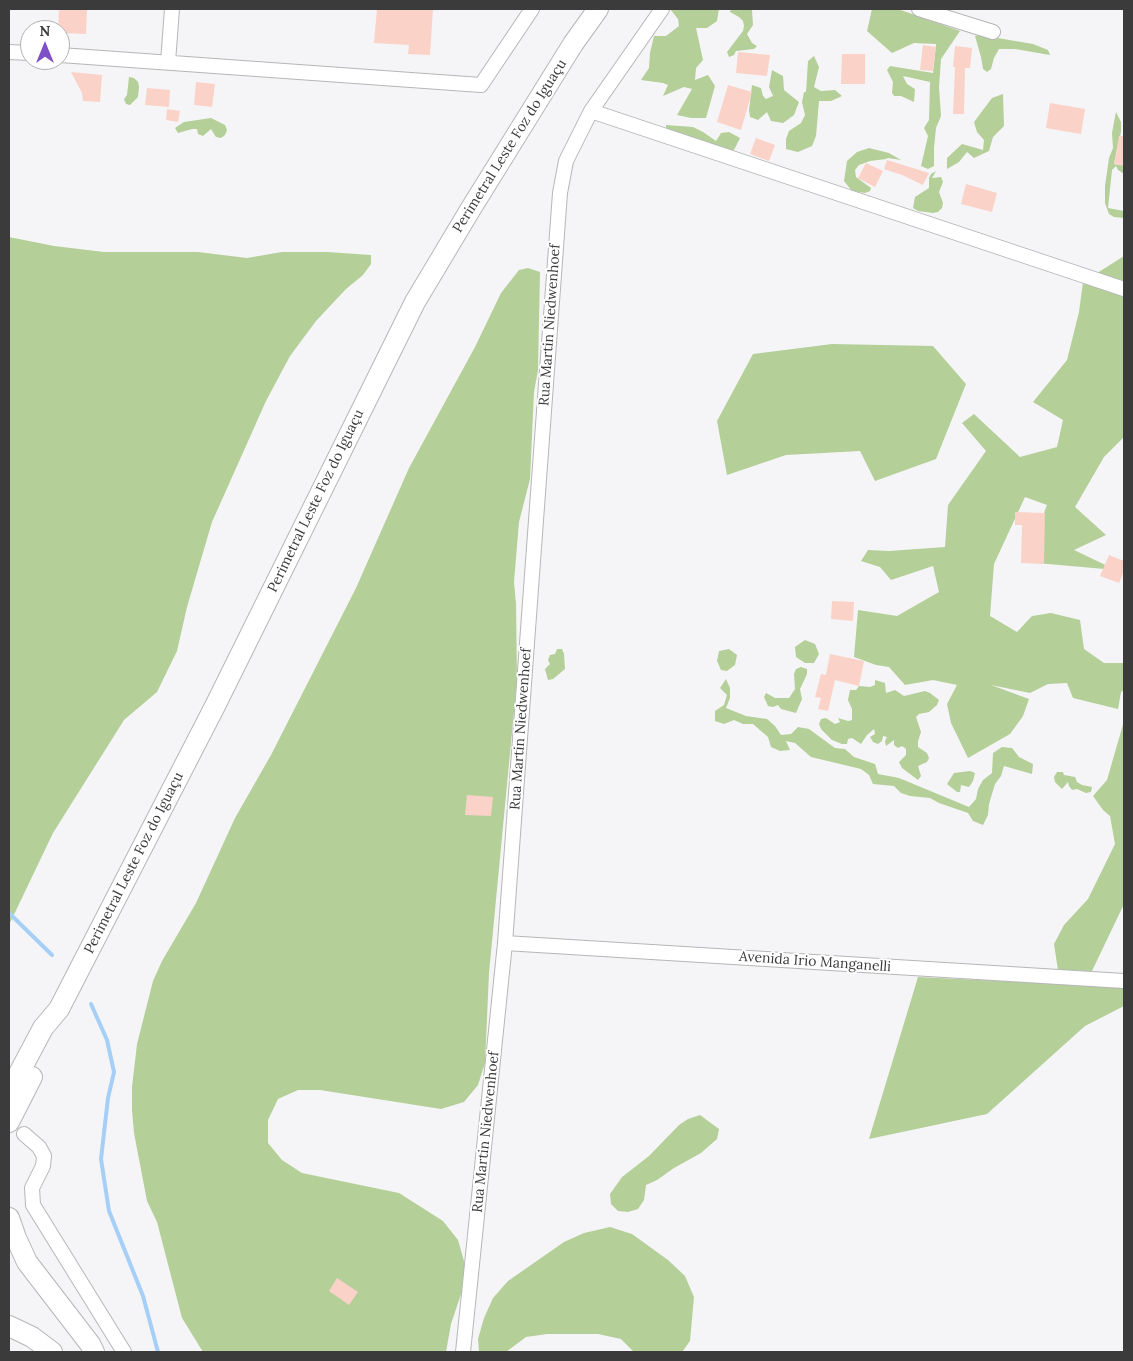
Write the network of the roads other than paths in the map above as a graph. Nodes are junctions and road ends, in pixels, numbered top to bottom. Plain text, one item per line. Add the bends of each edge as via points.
1 (172, 9) edge
2 (532, 9) edge
3 (598, 9) edge
4 (662, 9) edge
5 (919, 9) edge
6 (993, 32) dead end
7 (70, 56) edge
8 (168, 62) junction
9 (591, 111) junction
10 (1124, 289) edge
11 (505, 943) junction
12 (1124, 981) edge
13 (59, 1008) junction
14 (9, 1092) edge
15 (16, 1128) edge
16 (9, 1218) edge
17 (9, 1326) edge
18 (52, 1352) edge
19 (94, 1352) edge
20 (124, 1352) edge
21 (463, 1352) edge

1 - 8 street
2 - 8 street via 482,85
3 - 13 highway, Perimetral Leste Foz do Iguaçu via 563,60 415,302 219,697
4 - 9 street, Rua Martin Niedwenhoef
5 - 6 street
7 - 8 street
9 - 10 street
9 - 11 street, Rua Martin Niedwenhoef via 566,161 560,193
11 - 12 street, Avenida Irio Manganelli
11 - 21 street, Rua Martin Niedwenhoef
13 - 14 highway, Perimetral Leste Foz do Iguaçu via 43,1028
13 - 15 highway, Perimetral Leste Foz do Iguaçu via 54,1031
15 - 20 street via 40,1147 44,1156 43,1166 32,1188 33,1205
16 - 19 highway via 27,1262
17 - 18 highway

